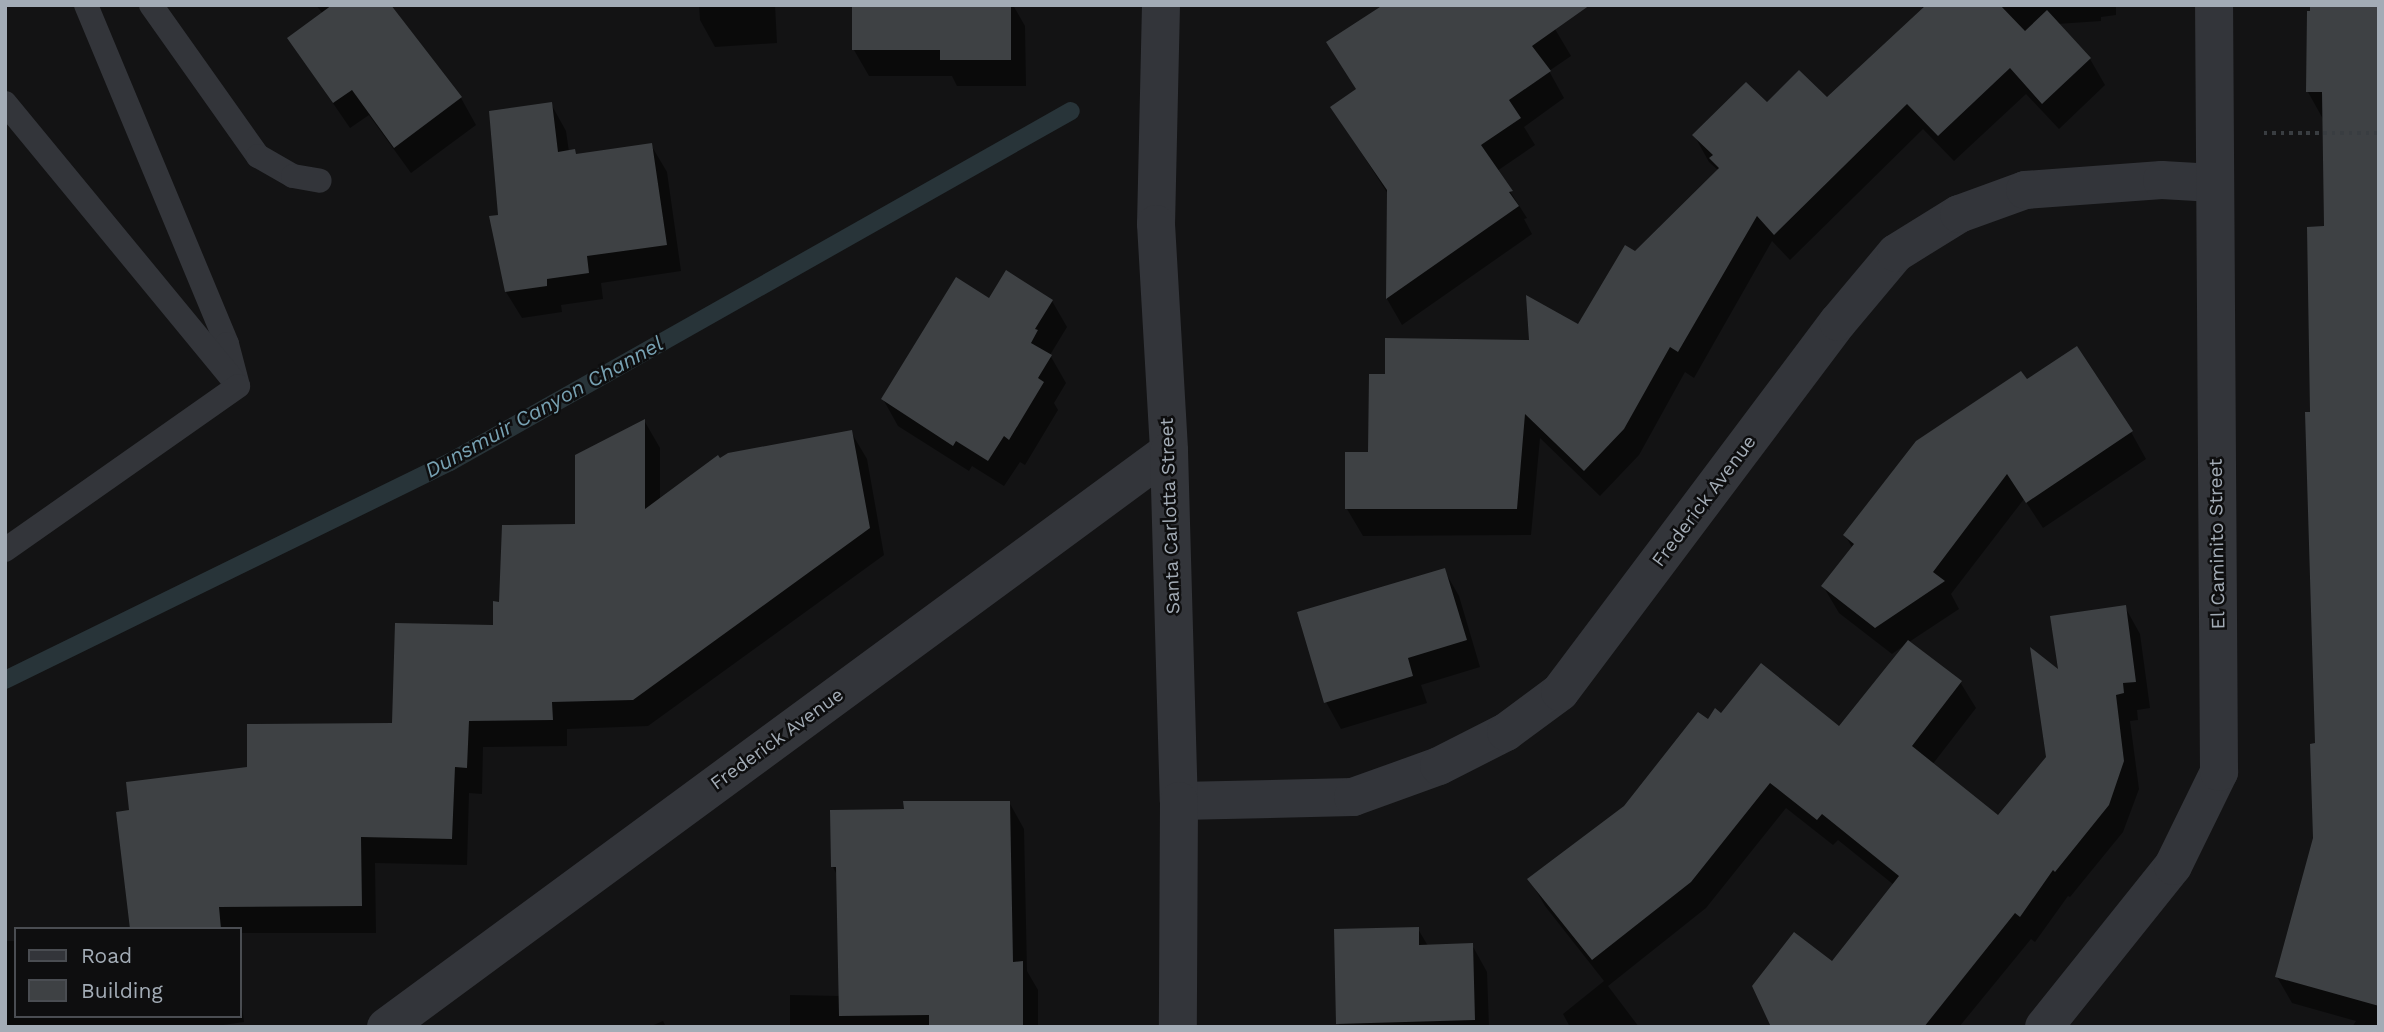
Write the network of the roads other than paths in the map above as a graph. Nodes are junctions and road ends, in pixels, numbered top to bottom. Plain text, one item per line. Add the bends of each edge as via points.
1 (86, 5) edge
2 (151, 5) edge
3 (1161, 5) edge
4 (2214, 5) edge
5 (5, 103) edge
6 (320, 181) dead end
7 (2214, 183) junction
8 (238, 386) junction
9 (1169, 451) junction
10 (5, 550) edge
11 (1179, 801) junction
12 (386, 1027) edge
13 (1178, 1027) edge
14 (2044, 1027) edge

1 - 8 lane via 227,344
2 - 6 lane via 258,156 293,176
3 - 9 street, Santa Carlotta Street via 1156,224
4 - 7 street, El Caminito Street
5 - 8 lane
7 - 11 street, Frederick Avenue via 2161,180 2025,190 1959,214 1896,253 1838,321 1560,692 1506,732 1439,766 1353,797
7 - 14 street, El Caminito Street via 2219,772 2173,866
8 - 10 lane
9 - 11 street, Santa Carlotta Street
9 - 12 street, Frederick Avenue
11 - 13 street, Santa Carlotta Street

